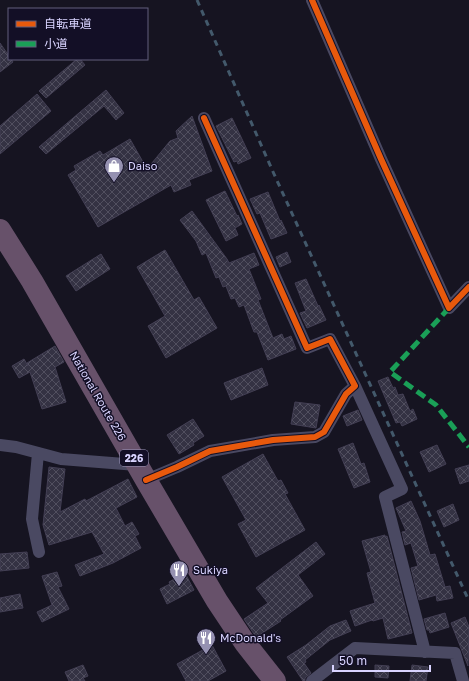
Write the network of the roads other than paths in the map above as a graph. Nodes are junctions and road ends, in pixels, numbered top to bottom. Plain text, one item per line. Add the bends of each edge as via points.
1 (312, 0) edge
2 (204, 118) dead end
3 (0, 230) edge
4 (469, 287) edge
5 (355, 386) junction
6 (0, 446) edge
7 (38, 453) junction
8 (141, 472) junction
9 (39, 552) dead end
10 (424, 652) junction
11 (275, 681) edge
12 (312, 681) edge
13 (463, 681) edge

1 - 4 street via 449,308
2 - 5 street via 307,348 330,339
3 - 8 highway, National Route 226 / 226
5 - 8 street via 346,394 324,432 315,437 273,440 210,451 177,466
5 - 10 street via 402,489 385,497
6 - 7 street
7 - 8 street
7 - 9 street via 32,519
8 - 11 highway, National Route 226 / 226 via 217,601
10 - 12 street via 355,648
10 - 13 street via 455,653

